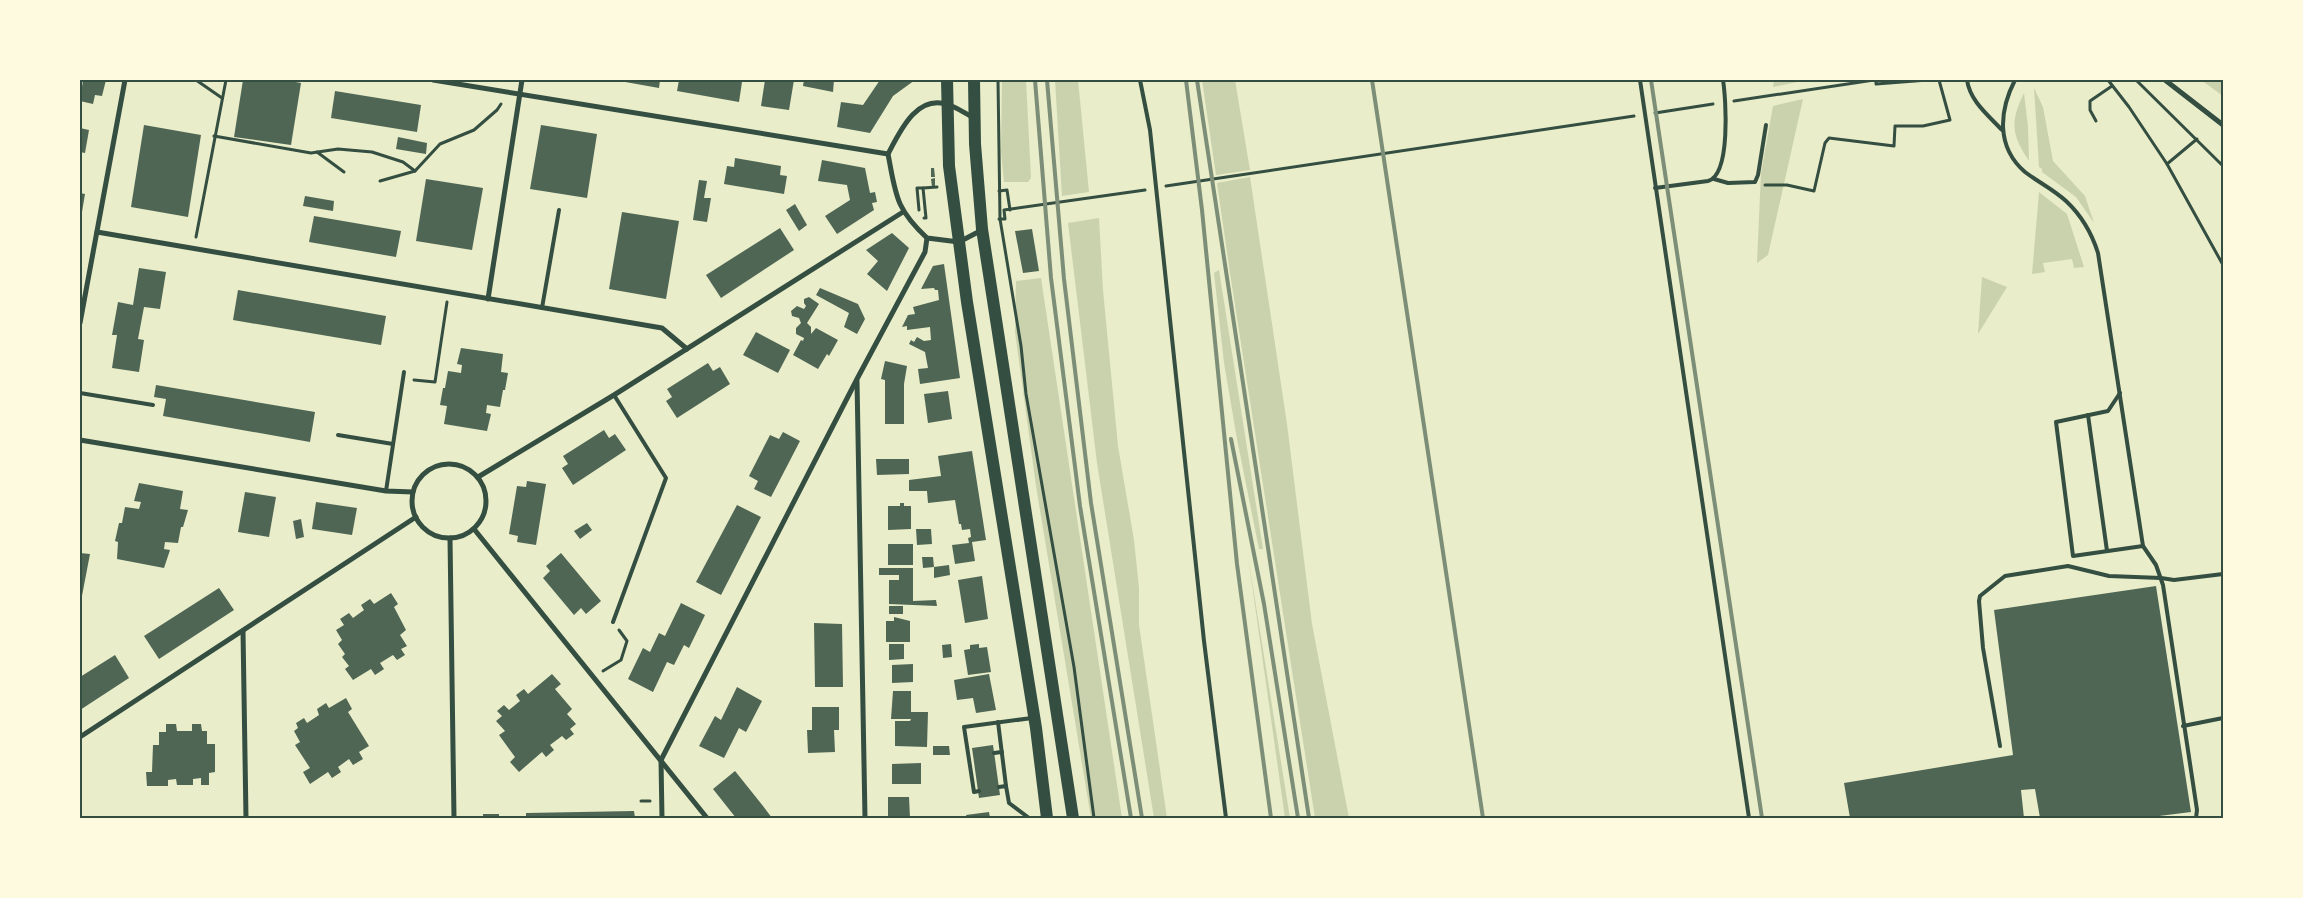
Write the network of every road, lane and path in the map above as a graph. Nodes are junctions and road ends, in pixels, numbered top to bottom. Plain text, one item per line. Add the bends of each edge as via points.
1 (125, 80) edge
2 (196, 80) edge
3 (226, 80) edge
4 (433, 80) edge
5 (522, 80) edge
6 (947, 80) edge
7 (974, 80) edge
8 (998, 80) edge
9 (1140, 80) edge
10 (1640, 80) edge
11 (1723, 80) edge
12 (1875, 80) edge
13 (1928, 80) edge
14 (1939, 80) edge
15 (1967, 80) edge
16 (2015, 80) edge
17 (2108, 80) edge
18 (2136, 80) edge
19 (2165, 80) edge
20 (1916, 81) edge
21 (2112, 86) junction
22 (507, 92) junction
23 (520, 94) junction
24 (222, 98) junction
25 (1727, 102) dead end
26 (948, 104) junction
27 (1717, 104) dead end
28 (1648, 114) dead end
29 (1638, 115) dead end
30 (974, 118) junction
31 (2096, 121) dead end
32 (1766, 125) dead end
33 (2223, 125) edge
34 (2002, 130) junction
35 (214, 136) junction
36 (2197, 139) junction
37 (317, 152) junction
38 (888, 154) junction
39 (2167, 164) junction
40 (2223, 166) edge
41 (415, 171) junction
42 (344, 172) dead end
43 (1714, 179) junction
44 (380, 181) dead end
45 (1755, 182) junction
46 (938, 187) dead end
47 (923, 188) junction
48 (1158, 188) dead end
49 (1655, 188) junction
50 (1148, 189) dead end
51 (990, 192) dead end
52 (559, 210) dead end
53 (1010, 210) junction
54 (903, 212) junction
55 (999, 219) junction
56 (982, 229) junction
57 (97, 232) junction
58 (927, 238) junction
59 (959, 242) junction
60 (194, 249) junction
61 (2223, 265) edge
62 (448, 292) junction
63 (488, 299) junction
64 (542, 308) junction
65 (80, 323) edge
66 (687, 348) junction
67 (404, 372) dead end
68 (403, 379) junction
69 (857, 379) junction
70 (2120, 392) junction
71 (80, 393) edge
72 (614, 395) junction
73 (153, 406) dead end
74 (2088, 415) junction
75 (338, 435) dead end
76 (80, 440) edge
77 (393, 444) junction
78 (478, 477) junction
79 (386, 491) junction
80 (413, 492) junction
81 (416, 517) junction
82 (474, 529) junction
83 (450, 538) junction
84 (2143, 546) junction
85 (2107, 551) junction
86 (2073, 556) junction
87 (2068, 566) junction
88 (2223, 574) edge
89 (2161, 578) junction
90 (613, 622) joint
91 (243, 631) junction
92 (593, 677) junction
93 (1034, 718) junction
94 (2223, 718) edge
95 (998, 722) junction
96 (2183, 726) junction
97 (80, 737) edge
98 (2000, 746) dead end
99 (1002, 752) junction
100 (994, 753) dead end
101 (661, 760) junction
102 (1004, 772) junction
103 (997, 774) dead end
104 (1006, 786) junction
105 (999, 787) dead end
106 (978, 791) dead end
107 (246, 818) edge
108 (454, 818) edge
109 (662, 818) edge
110 (707, 818) edge
111 (865, 818) edge
112 (1029, 818) edge
113 (1047, 818) edge
114 (1073, 818) edge
115 (1094, 818) edge
116 (1226, 818) edge
117 (1749, 818) edge
118 (2196, 818) edge

1 - 57 street
2 - 24 path
3 - 24 path
4 - 22 street
5 - 23 street
6 - 26 main road
7 - 30 main road
8 - 55 path
9 - 116 lane via 1152,148
10 - 49 lane
11 - 43 lane via 1725,130 1721,163
12 - 20 path via 1876,84
12 - 25 path
13 - 20 path
14 - 45 path via 1950,120 1923,126 1895,126 1894,146 1829,138 1814,191
15 - 34 lane via 1974,100
16 - 34 lane via 2003,111
17 - 21 path
18 - 36 path
19 - 33 street
21 - 31 path via 2090,101 2090,110
21 - 39 path
22 - 23 street
22 - 41 path via 497,110 474,130 440,144
23 - 38 street
23 - 63 street
24 - 35 path
26 - 30 street
26 - 38 street via 929,103 915,112
26 - 59 main road via 949,166
27 - 28 path
29 - 48 path
30 - 56 main road
32 - 45 lane
34 - 70 lane via 2008,150 2017,164 2066,202 2079,216 2094,242 2106,296
35 - 37 path via 296,152
35 - 60 path
36 - 39 path
36 - 40 path
37 - 41 path via 338,149 372,152 403,162
37 - 42 path
38 - 54 street via 896,196
39 - 61 path
41 - 44 path
43 - 45 lane via 1728,183
43 - 49 lane
46 - 47 path
47 - 47 path via 917,188 920,219 926,218
49 - 117 lane
50 - 53 path
51 - 53 path via 1008,190
52 - 64 lane
53 - 55 path via 1004,210 1005,218
54 - 58 street
54 - 66 street
55 - 115 path via 1074,667
56 - 59 street
56 - 114 main road
57 - 60 street
57 - 65 street
58 - 59 street
58 - 69 street via 925,252
59 - 93 main road
60 - 62 street
62 - 63 street
62 - 68 path via 435,382
63 - 64 street
64 - 66 street via 662,328
66 - 72 street
67 - 68 lane
68 - 77 lane
69 - 101 street
69 - 111 street
70 - 74 lane via 2108,411
70 - 84 lane
71 - 73 lane
72 - 78 street
72 - 90 lane via 666,478
74 - 85 lane
74 - 86 lane via 2056,422
75 - 77 lane
76 - 79 street
77 - 79 lane
78 - 80 street via 458,465 435,466 425,472
78 - 82 street via 484,487 486,504
79 - 80 street
80 - 81 street
81 - 83 street via 430,532
81 - 91 street
82 - 83 street
82 - 92 street
83 - 108 street
84 - 85 lane
84 - 89 lane via 2156,564
85 - 86 lane
86 - 87 lane
87 - 89 lane via 2110,576
87 - 98 lane via 2005,576 1980,596 1983,648
88 - 89 lane via 2184,580
89 - 96 lane
90 - 92 path via 627,640 621,660
91 - 97 street
91 - 107 street
92 - 101 street
93 - 95 lane
93 - 113 main road
94 - 96 lane
95 - 99 lane
95 - 106 lane via 964,727 974,792
96 - 118 lane
99 - 100 lane
99 - 102 lane
101 - 109 street
101 - 110 street
102 - 103 lane
102 - 104 lane
104 - 105 lane
104 - 112 lane via 1009,803

